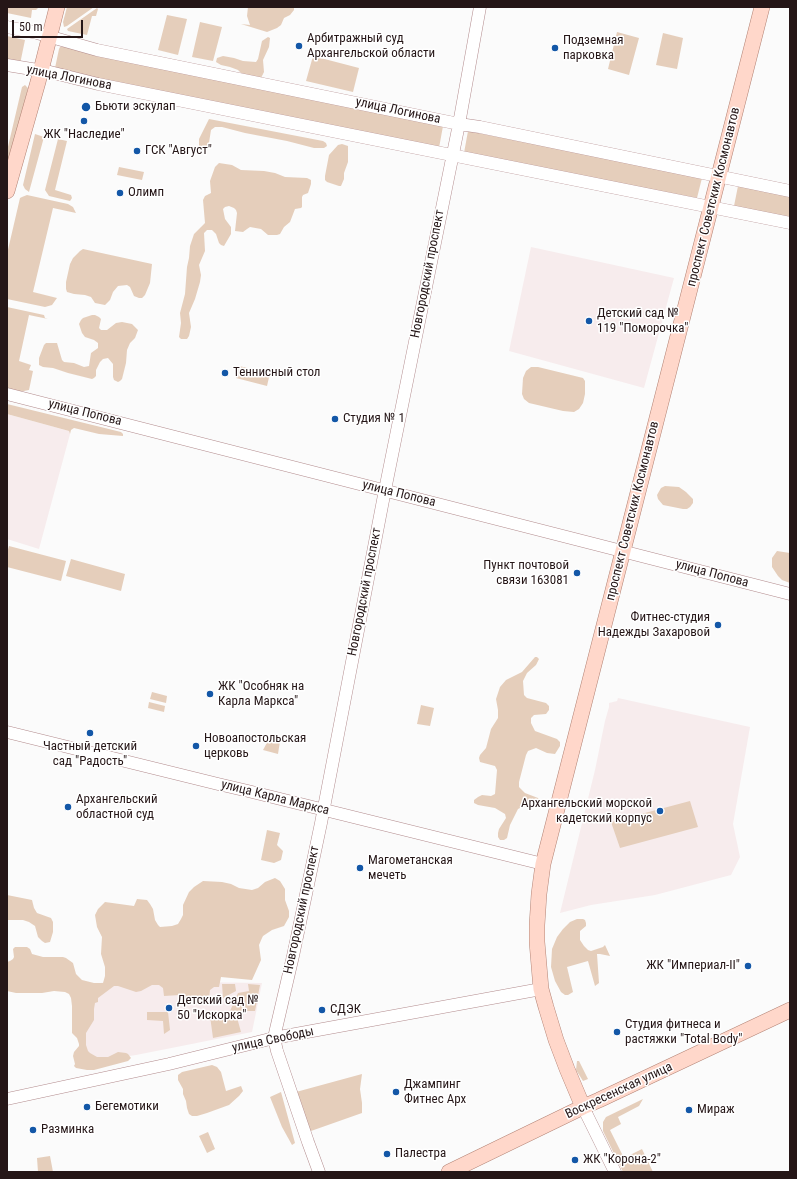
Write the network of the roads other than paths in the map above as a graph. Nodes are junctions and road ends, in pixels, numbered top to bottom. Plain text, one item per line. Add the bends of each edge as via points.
1 (57, 7) edge
2 (480, 7) edge
3 (762, 7) edge
4 (7, 27) edge
5 (49, 37) junction
6 (7, 65) edge
7 (41, 72) junction
8 (459, 124) junction
9 (453, 155) junction
10 (719, 177) junction
11 (7, 190) edge
12 (790, 192) edge
13 (711, 207) junction
14 (790, 223) edge
15 (7, 394) edge
16 (385, 490) junction
17 (623, 551) junction
18 (790, 594) edge
19 (7, 732) edge
20 (323, 810) junction
21 (543, 864) junction
22 (541, 990) junction
23 (790, 1010) edge
24 (274, 1038) junction
25 (7, 1099) edge
26 (583, 1107) junction
27 (319, 1172) edge
28 (449, 1172) edge
29 (614, 1172) edge

1 - 5 main road
2 - 8 street, Новгородский проспект
3 - 10 main road, проспект Советских Космонавтов
4 - 5 street, улица Логинова
5 - 7 main road
5 - 8 street, улица Логинова via 97,50
6 - 7 street, улица Логинова
7 - 9 street, улица Логинова
7 - 11 main road
8 - 9 street, Новгородский проспект
8 - 10 street, улица Логинова
9 - 13 street, улица Логинова
9 - 16 street, Новгородский проспект
10 - 12 street, улица Логинова
10 - 13 main road, проспект Советских Космонавтов
13 - 14 street, улица Логинова
13 - 17 main road, проспект Советских Космонавтов
15 - 16 street, улица Попова
16 - 17 street, улица Попова
16 - 20 street, Новгородский проспект
17 - 18 street, улица Попова
17 - 21 main road, проспект Советских Космонавтов
19 - 20 street, улица Карла Маркса
20 - 21 street, улица Карла Маркса
20 - 24 street, Новгородский проспект
21 - 22 main road, проспект Советских Космонавтов via 536,942
22 - 24 street, улица Свободы
22 - 26 main road, проспект Советских Космонавтов via 556,1040
23 - 26 main road, Воскресенская улица
24 - 25 street, улица Свободы
24 - 27 street, Новгородский проспект
26 - 28 main road, Воскресенская улица
26 - 29 street, проспект Советских Космонавтов

